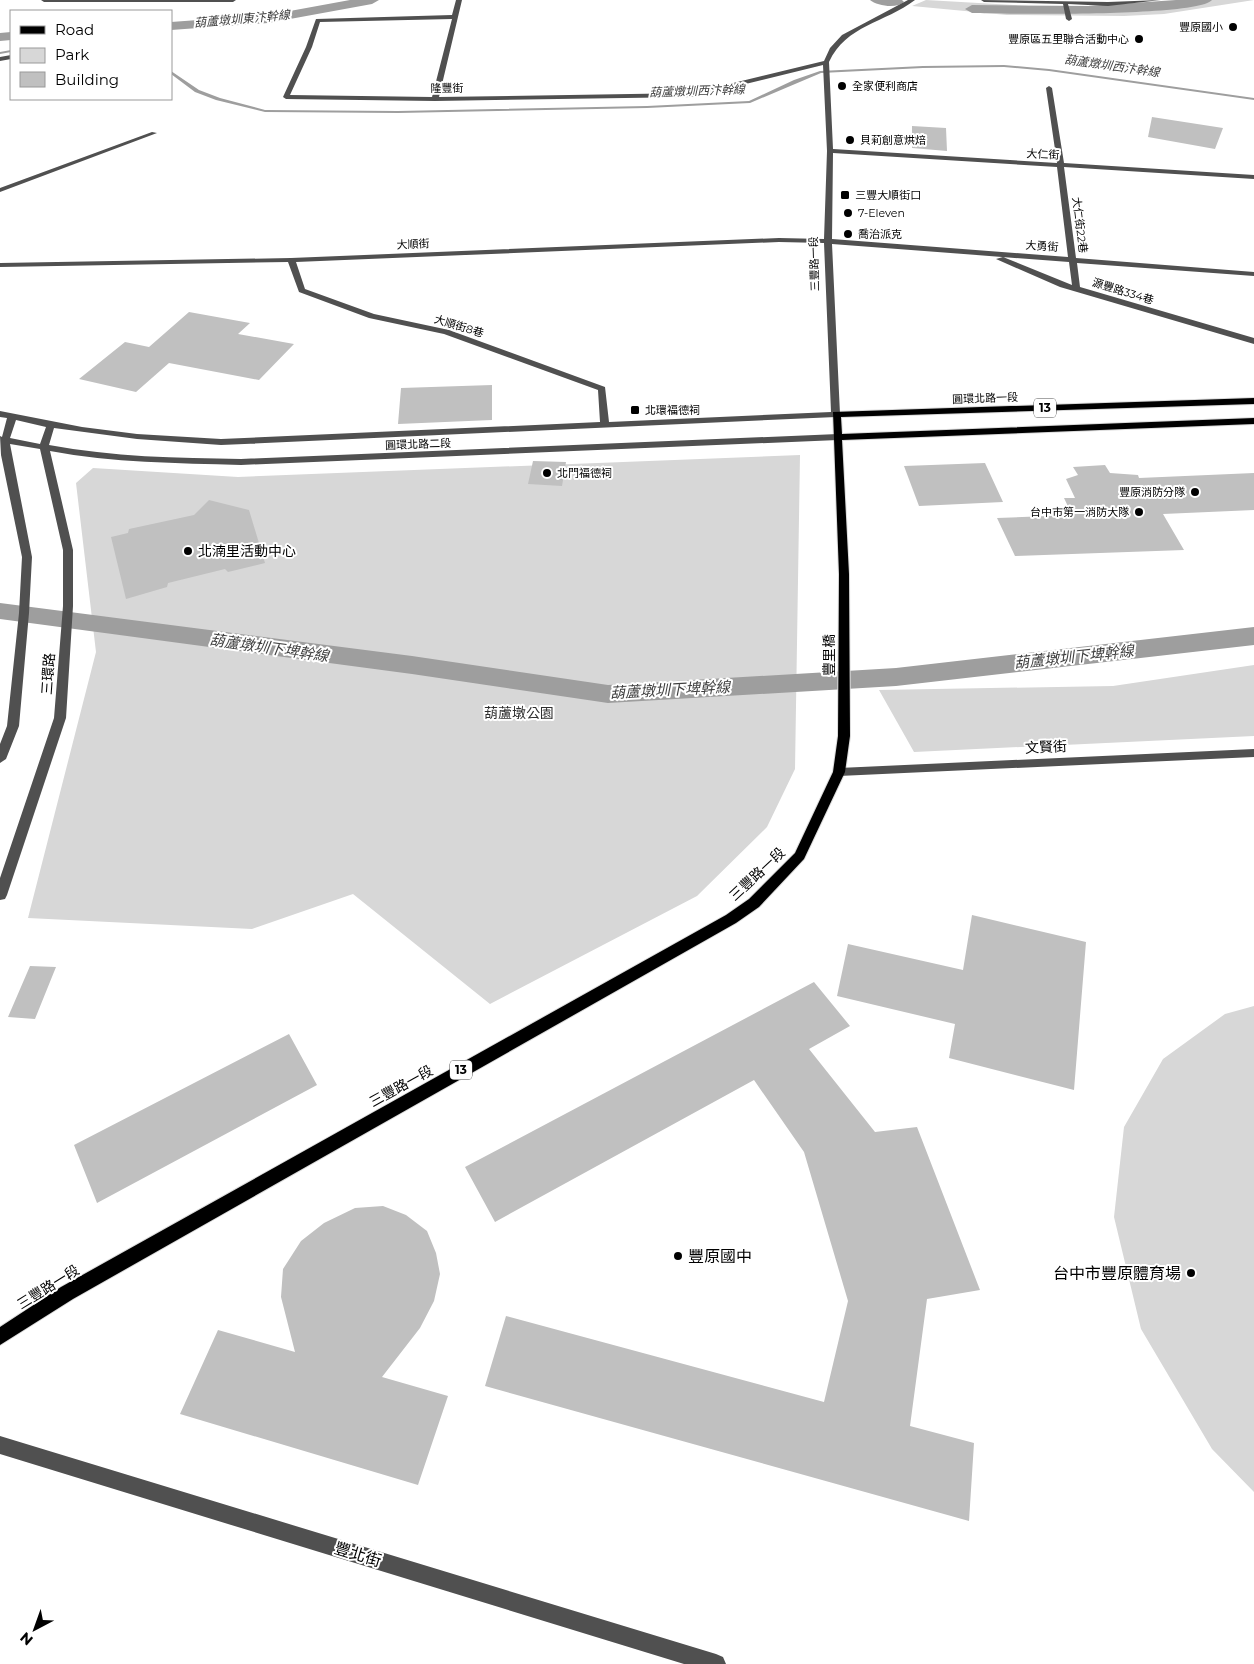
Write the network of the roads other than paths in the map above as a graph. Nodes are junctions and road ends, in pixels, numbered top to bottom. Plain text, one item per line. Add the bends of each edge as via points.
1 (44, 0) edge
2 (233, 0) edge
3 (459, 0) edge
4 (912, 0) edge
5 (984, 0) edge
6 (1158, 0) edge
7 (1066, 4) junction
8 (456, 17) junction
9 (1069, 18) dead end
10 (826, 62) junction
11 (1049, 88) dead end
12 (435, 99) junction
13 (154, 133) dead end
14 (830, 151) junction
15 (1061, 165) junction
16 (1254, 177) edge
17 (0, 190) edge
18 (828, 241) junction
19 (988, 254) junction
20 (291, 260) junction
21 (1072, 260) junction
22 (0, 265) edge
23 (1254, 274) edge
24 (1076, 288) junction
25 (1254, 341) edge
26 (1254, 402) edge
27 (0, 414) edge
28 (836, 414) junction
29 (12, 417) junction
30 (1254, 421) edge
31 (51, 425) junction
32 (605, 425) junction
33 (838, 437) junction
34 (2, 440) edge
35 (44, 447) junction
36 (844, 574) joint
37 (844, 736) joint
38 (1254, 753) edge
39 (0, 760) edge
40 (839, 772) junction
41 (0, 895) edge
42 (0, 1336) edge
43 (0, 1444) edge
44 (716, 1664) edge

1 - 2 street
3 - 8 street
4 - 10 street via 844,36 832,48
5 - 7 street
6 - 7 street
7 - 9 street
8 - 12 street
8 - 12 street, 隆豐街 via 318,20 286,96
10 - 12 street, 隆豐街 via 692,95
10 - 14 street, 三豐路一段
11 - 15 street, 大仁街22巷
13 - 17 street
14 - 15 street, 大仁街
14 - 18 street, 三豐路一段
15 - 16 street, 大仁街
15 - 21 street, 大仁街22巷
18 - 19 street, 大勇街
18 - 20 street, 大順街 via 663,244
18 - 28 street, 三豐路一段
19 - 21 street, 大勇街
19 - 24 street, 源豐路334巷
20 - 22 street, 大順街
20 - 32 street, 大順街8巷 via 302,290 372,316 446,332 602,389
21 - 23 street, 大勇街
21 - 24 street, 大仁街22巷
24 - 25 street, 源豐路334巷
26 - 28 main road, 圓環北路一段 / 13
27 - 29 street, 圓環北路二段
28 - 32 street, 圓環北路二段
28 - 33 main road, 三豐路一段 / 13
29 - 31 street, 圓環北路二段
29 - 34 street
30 - 33 main road, 13
31 - 32 street, 圓環北路二段 via 144,438 221,442
31 - 35 street
33 - 35 street, 圓環北路二段 via 241,462 86,455
33 - 36 main road, 三豐路一段 / 13
34 - 35 street, 圓環北路二段
34 - 39 street via 27,556 13,726
35 - 41 street, 三環路 via 68,550 68,606 60,718
36 - 37 main road, 豐里橋 / 13
37 - 40 main road, 三豐路一段 / 13
38 - 40 street, 文賢街
40 - 42 main road, 三豐路一段 / 13 via 800,856 754,904 67,1293
43 - 44 street, 豐北街

